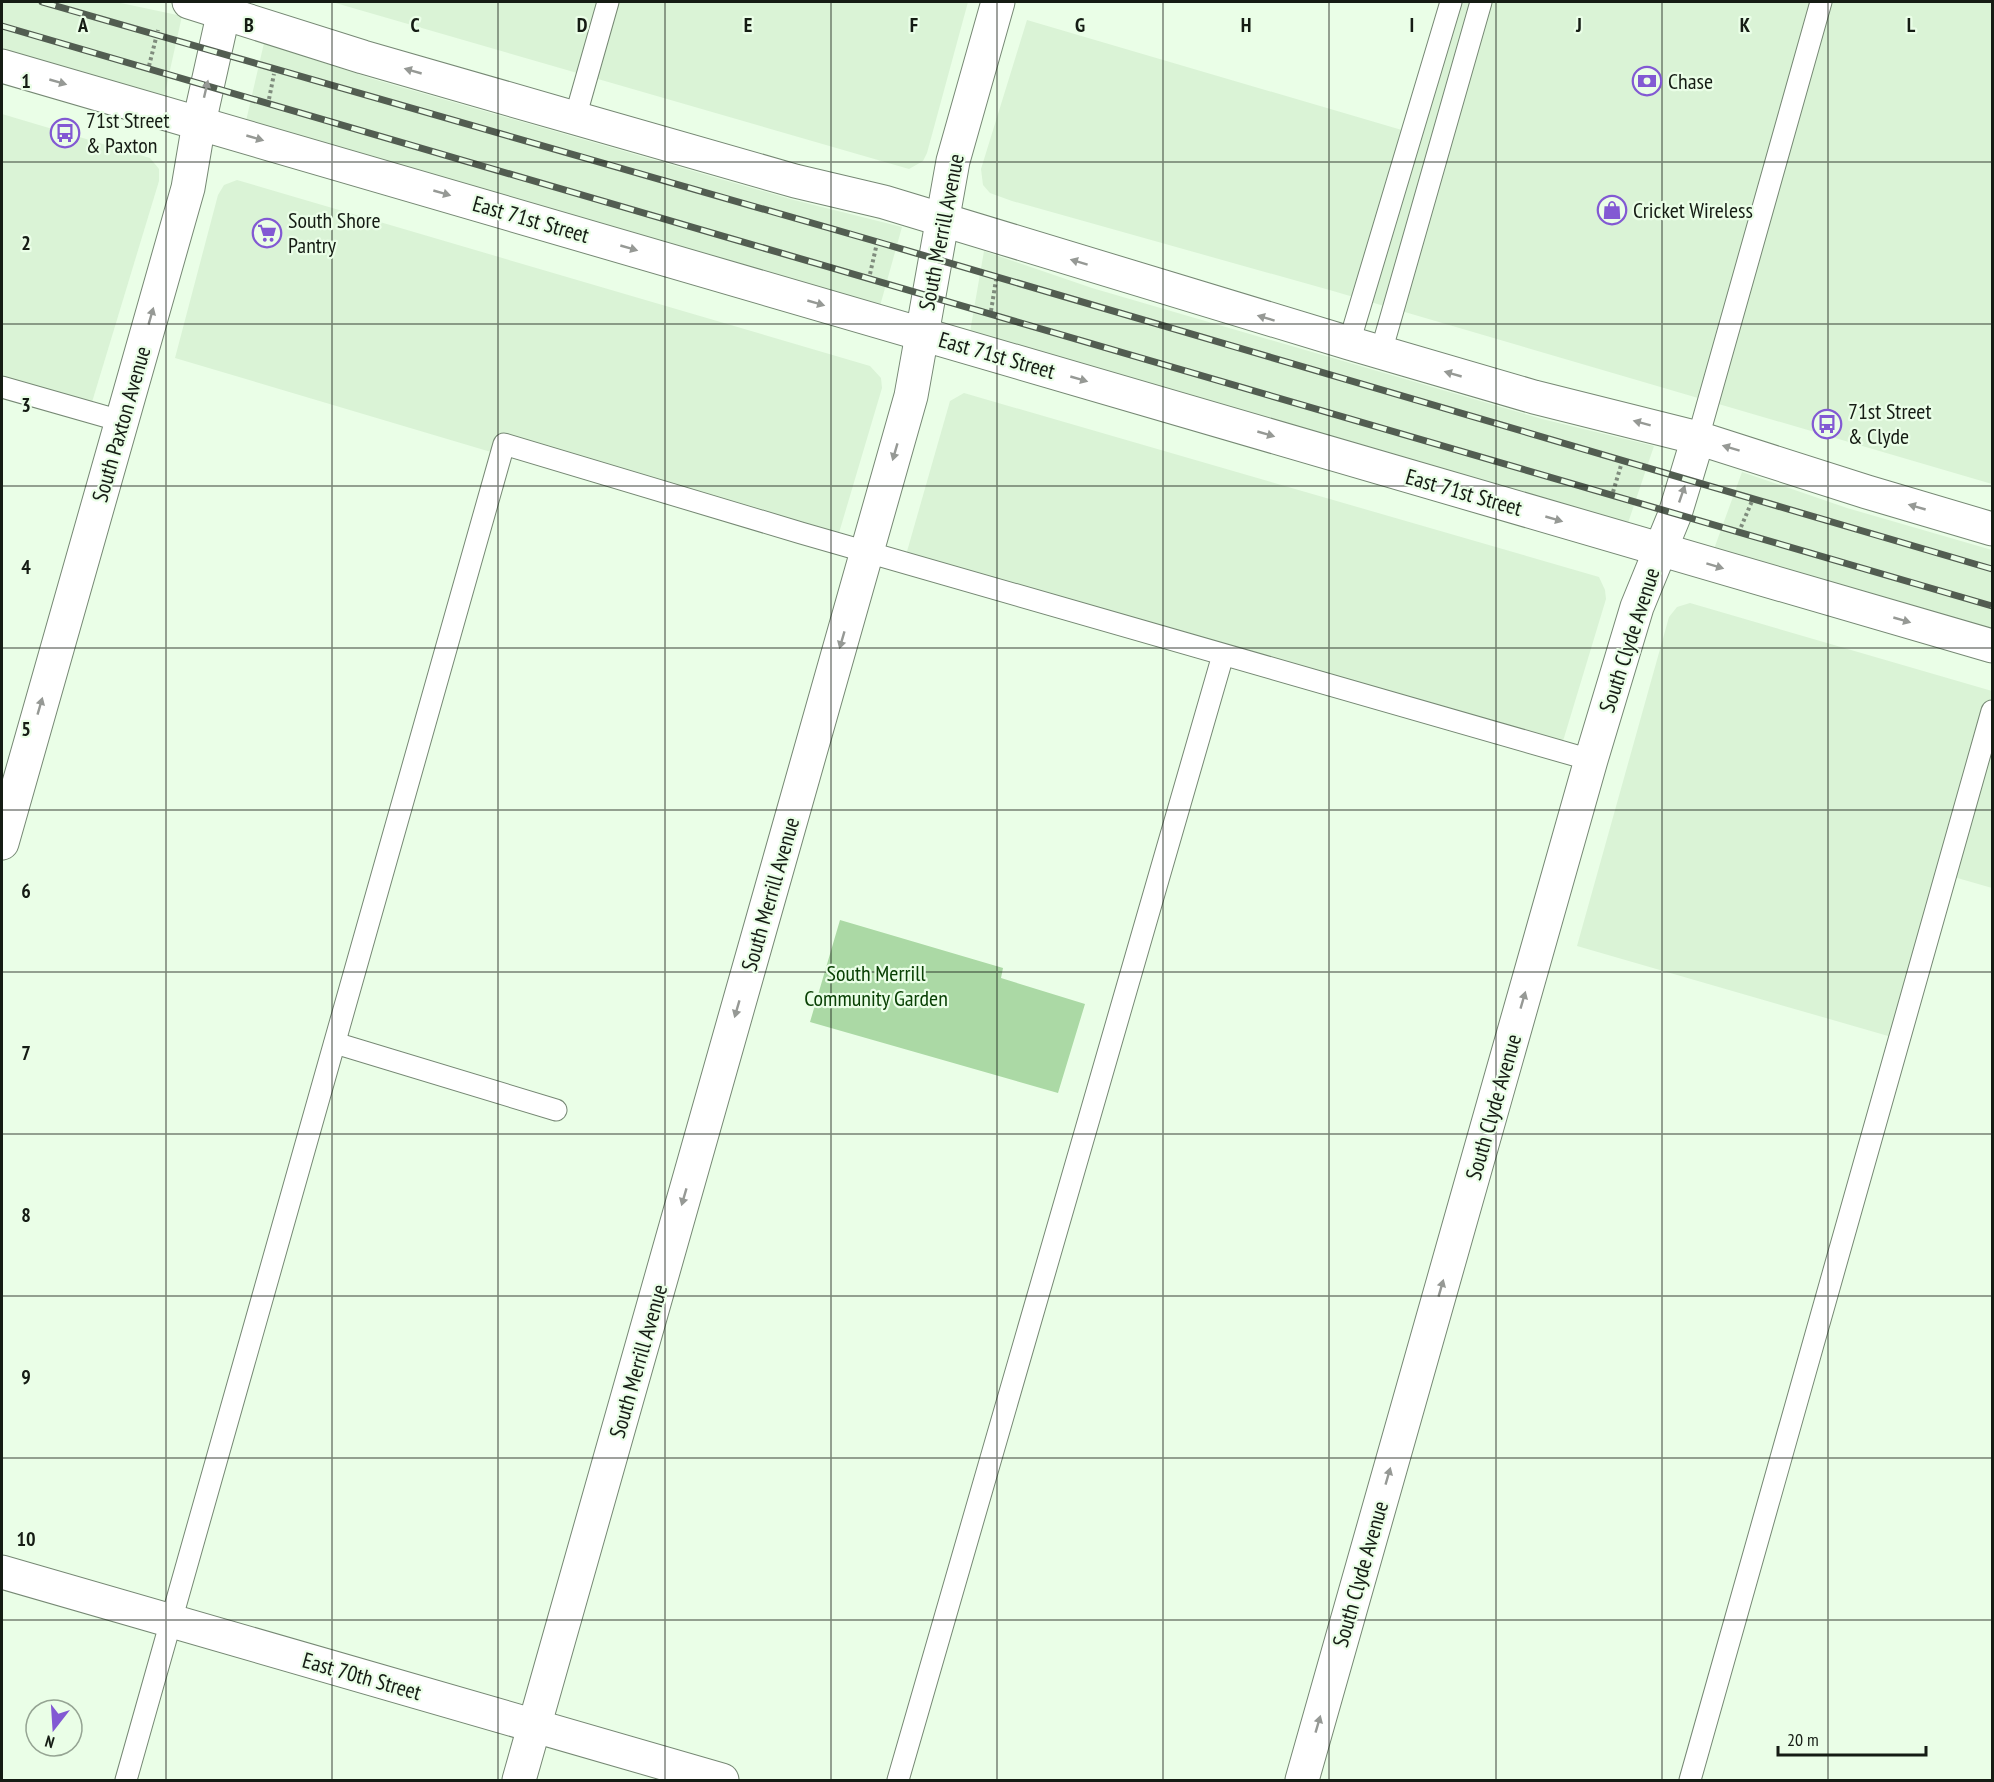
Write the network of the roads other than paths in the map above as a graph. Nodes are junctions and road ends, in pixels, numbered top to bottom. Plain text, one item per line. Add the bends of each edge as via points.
1 (189, 2) edge
2 (608, 2) edge
3 (998, 2) edge
4 (1451, 2) edge
5 (1481, 2) edge
6 (1821, 2) edge
7 (225, 6) edge
8 (2, 66) edge
9 (575, 118) junction
10 (199, 123) junction
11 (942, 221) junction
12 (921, 334) junction
13 (1349, 344) junction
14 (1381, 352) junction
15 (2, 387) edge
16 (122, 421) junction
17 (1698, 438) junction
18 (1992, 529) edge
19 (1659, 549) junction
20 (867, 552) junction
21 (1992, 646) edge
22 (1223, 655) junction
23 (1992, 711) edge
24 (1592, 759) junction
25 (9, 787) edge
26 (2, 843) edge
27 (335, 1043) junction
28 (556, 1110) dead end
29 (2, 1572) edge
30 (171, 1621) junction
31 (534, 1726) junction
32 (126, 1780) edge
33 (519, 1780) edge
34 (723, 1780) edge
35 (898, 1780) edge
36 (1302, 1780) edge
37 (1689, 1780) edge

1 - 7 street
2 - 9 lane
3 - 11 street, South Merrill Avenue via 953,161
4 - 13 lane
5 - 14 lane
6 - 17 lane
9 -> 7 street via 363,57
10 -> 7 street, South Paxton Avenue
8 -> 10 street, East 71st Street
9 - 11 street
10 -> 12 street, East 71st Street
16 -> 10 street, South Paxton Avenue via 188,188
11 - 12 street, South Merrill Avenue
13 -> 11 street
12 -> 19 street, East 71st Street
12 -> 20 street, South Merrill Avenue via 911,396
13 - 14 street
17 -> 14 street via 1534,397
15 - 16 lane
25 -> 16 street, South Paxton Avenue
18 -> 17 street
19 -> 17 street, South Clyde Avenue via 1675,514
19 -> 21 street, East 71st Street
19 - 24 street, South Clyde Avenue via 1637,607
20 - 22 lane
20 - 27 lane via 504,444
20 -> 31 street, South Merrill Avenue
22 - 24 lane
22 - 35 lane
23 - 37 lane
36 -> 24 street, South Clyde Avenue
25 - 26 street, South Paxton Avenue
27 - 28 lane
27 - 30 lane
29 - 30 street, East 70th Street
30 - 31 street, East 70th Street
30 - 32 lane
31 - 33 street, South Merrill Avenue
31 - 34 street, East 70th Street

